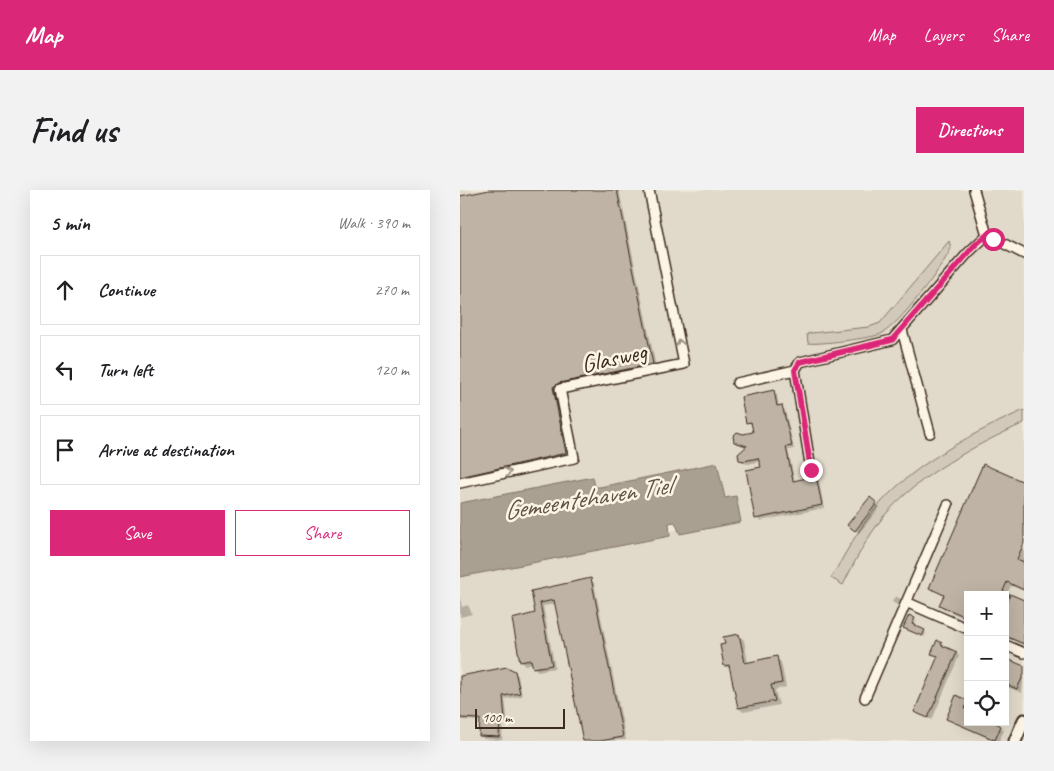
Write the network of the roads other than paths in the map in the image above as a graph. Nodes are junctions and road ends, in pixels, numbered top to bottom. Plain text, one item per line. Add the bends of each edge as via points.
1 (649, 190) edge
2 (974, 190) edge
3 (987, 235) junction
4 (1024, 254) edge
5 (902, 330) junction
6 (795, 370) junction
7 (737, 383) dead end
8 (930, 433) dead end
9 (811, 470) dead end
10 (460, 483) edge
11 (948, 505) dead end
12 (906, 602) junction
13 (964, 627) edge
14 (1009, 647) edge
15 (1024, 653) edge
16 (864, 698) dead end
17 (1024, 720) edge
18 (1014, 741) edge

10 -> 1 street, Glasweg via 574,458 560,389 684,364
2 - 3 street
3 - 4 street
3 - 5 street
5 - 6 street via 892,340 800,362
5 - 8 street
6 - 7 street
6 - 9 street
11 - 12 street
12 - 13 street
12 - 16 street
14 - 15 street
17 - 18 main road

